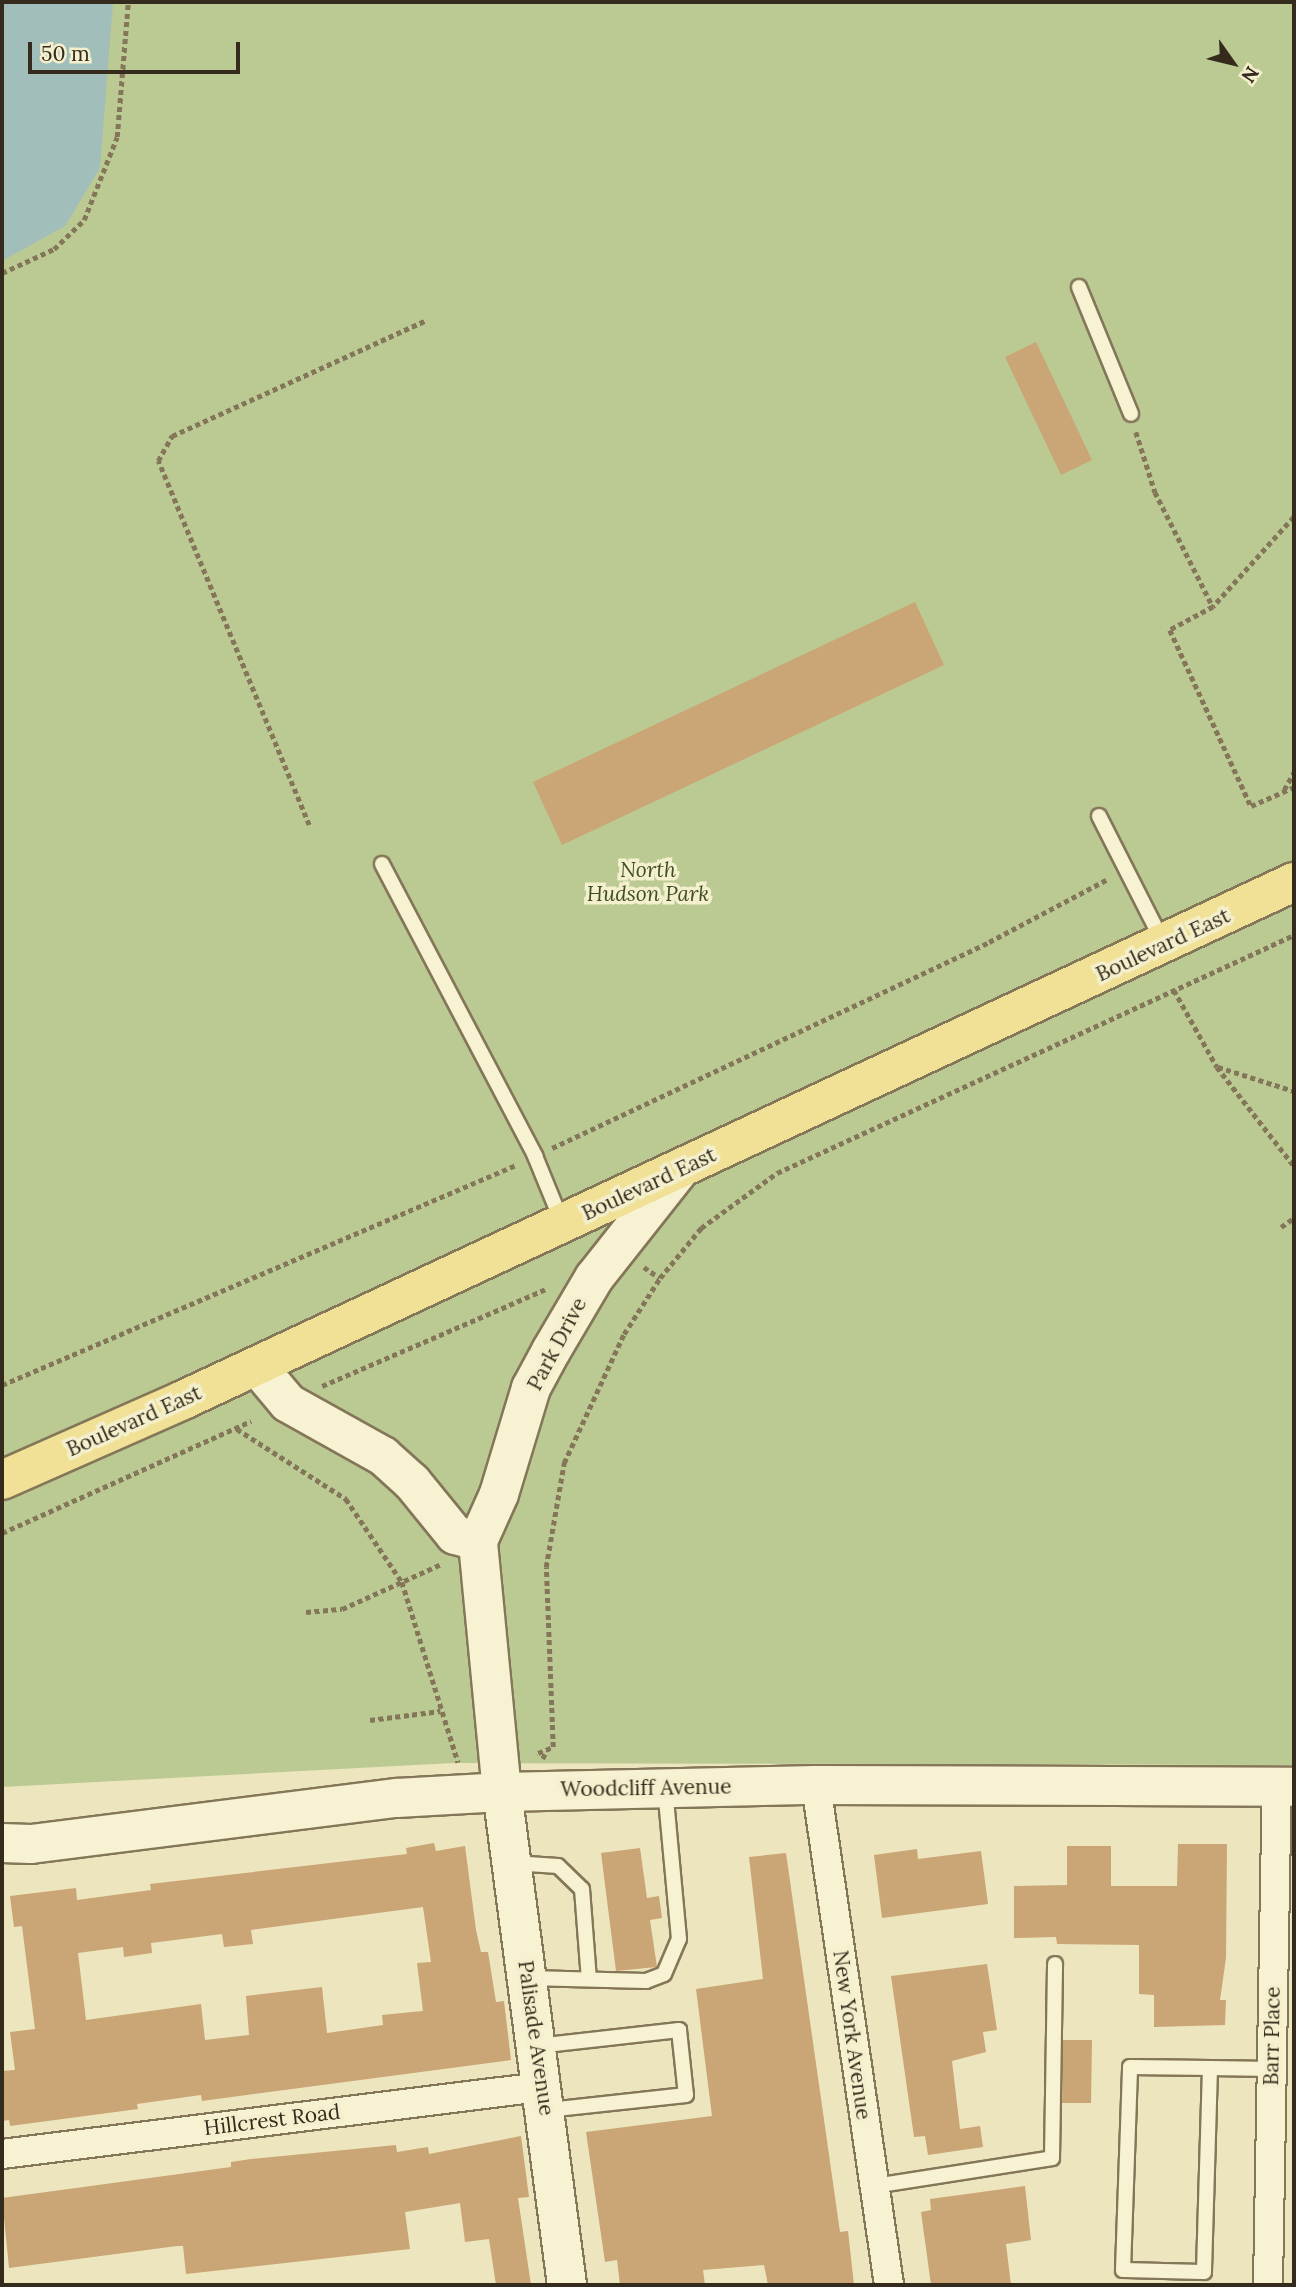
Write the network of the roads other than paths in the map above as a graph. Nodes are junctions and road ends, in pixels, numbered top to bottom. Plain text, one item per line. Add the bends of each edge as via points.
1 (1079, 287) dead end
2 (1131, 414) road end
3 (1098, 816) dead end
4 (382, 864) dead end
5 (1294, 882) edge
6 (1164, 945) junction
7 (680, 1169) junction
8 (563, 1224) junction
9 (257, 1366) junction
10 (2, 1480) edge
11 (478, 1541) junction
12 (816, 1784) junction
13 (1286, 1787) edge
14 (664, 1788) junction
15 (502, 1792) junction
16 (2, 1843) edge
17 (512, 1863) junction
18 (1055, 1964) dead end
19 (527, 1978) junction
20 (589, 1979) junction
21 (536, 2046) junction
22 (1210, 2068) junction
23 (1272, 2069) junction
24 (544, 2099) junction
25 (2, 2154) edge
26 (874, 2186) junction
27 (567, 2285) edge
28 (889, 2285) edge
29 (1268, 2285) edge

1 - 2 lane
3 - 6 lane
4 - 8 lane via 535,1156
5 - 6 main road, Boulevard East
6 - 7 main road, Boulevard East
7 - 8 main road, Boulevard East
7 - 11 main road, Park Drive via 594,1278 551,1350 531,1388 499,1494
8 - 9 main road, Boulevard East
9 - 10 main road, Boulevard East
9 - 11 main road via 288,1402 383,1456 412,1482 456,1535
11 - 15 main road, Park Drive
12 - 13 main road, Woodcliff Avenue
12 - 14 main road, Woodcliff Avenue
12 - 26 street, New York Avenue
13 - 23 street, Barr Place
14 - 15 main road, Woodcliff Avenue
14 - 20 lane via 679,1939 674,1959 664,1974 646,1980
15 - 16 main road, Woodcliff Avenue via 397,1798 32,1844
15 - 17 main road, Palisade Avenue
17 - 19 main road, Palisade Avenue
17 - 20 lane via 558,1866 582,1889
18 - 26 lane via 1052,2158
19 - 20 lane
19 - 21 main road, Palisade Avenue
21 - 24 main road, Palisade Avenue
21 - 24 lane via 679,2030 686,2095
22 - 22 lane via 1203,2272 1123,2270 1129,2067
22 - 23 lane
23 - 29 street, Barr Place
24 - 25 street, Hillcrest Road
24 - 27 main road, Palisade Avenue
26 - 28 street, New York Avenue

